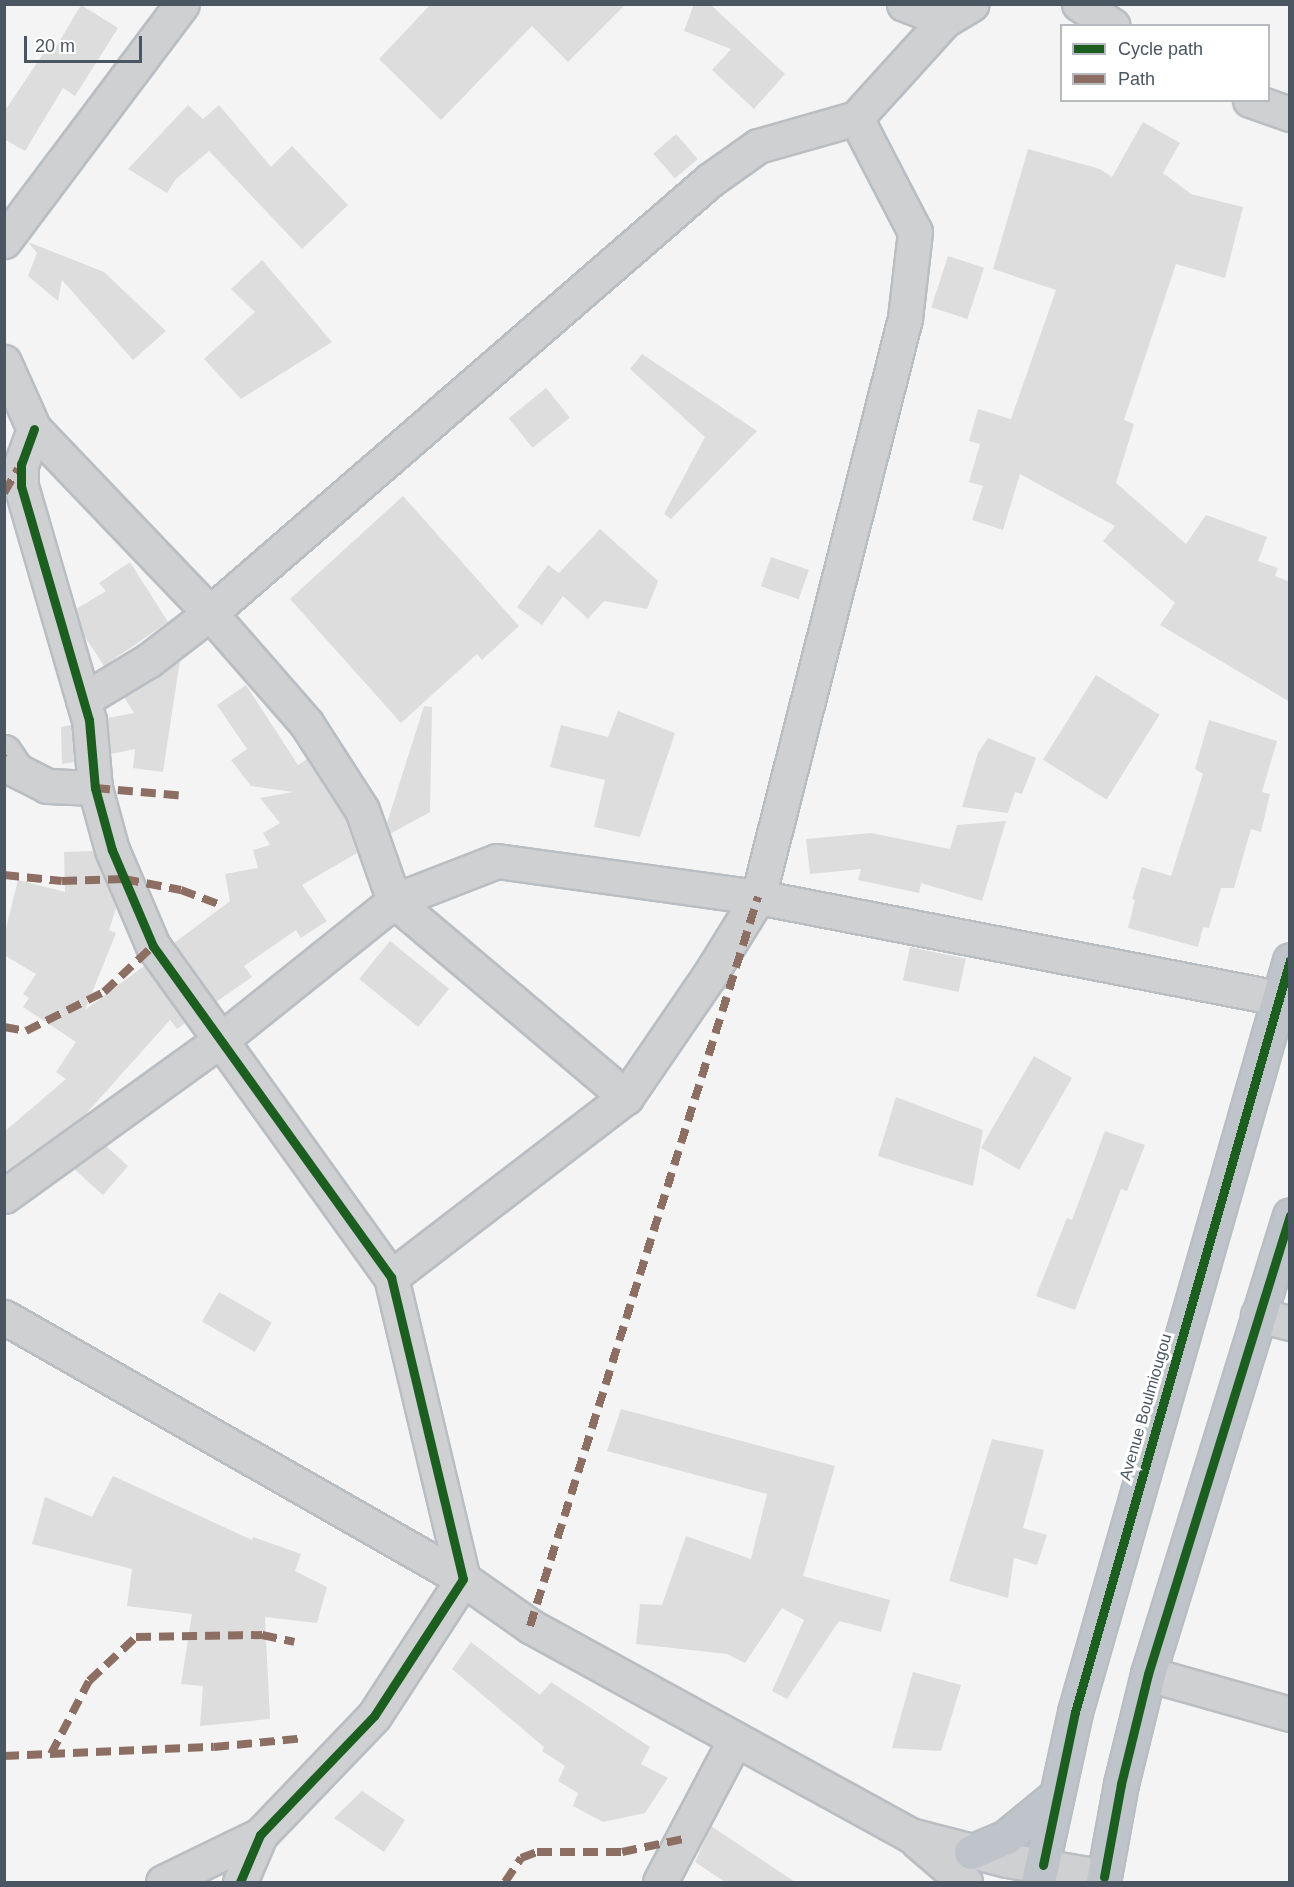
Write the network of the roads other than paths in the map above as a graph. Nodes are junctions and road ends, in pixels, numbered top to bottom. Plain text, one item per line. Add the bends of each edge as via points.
1 (182, 4) edge
2 (904, 4) edge
3 (1079, 4) edge
4 (959, 12) edge
5 (1110, 24) edge
6 (1256, 102) edge
7 (1290, 114) edge
8 (856, 118) junction
9 (4, 240) edge
10 (4, 362) edge
11 (34, 429) junction
12 (210, 613) junction
13 (83, 700) junction
14 (4, 752) edge
15 (95, 788) junction
16 (758, 897) junction
17 (394, 901) junction
18 (1290, 960) edge
19 (1278, 998) junction
20 (222, 1039) junction
21 (626, 1097) junction
22 (4, 1196) edge
23 (1290, 1215) edge
24 (391, 1277) junction
25 (1258, 1315) junction
26 (4, 1317) edge
27 (1290, 1323) edge
28 (463, 1579) junction
29 (1148, 1674) junction
30 (1290, 1714) edge
31 (735, 1740) junction
32 (1056, 1796) junction
33 (260, 1835) junction
34 (968, 1867) edge
35 (1040, 1874) edge
36 (1104, 1880) edge
37 (163, 1882) edge
38 (240, 1882) edge
39 (660, 1882) edge

1 - 9 street
2 - 4 street
3 - 5 street
4 - 8 street
6 - 7 street
8 - 12 street via 758,146 710,180
8 - 16 street via 915,232 905,318
10 - 11 street
11 - 12 street
11 - 13 street via 21,464 21,486
12 - 13 street via 149,660
12 - 17 street via 306,723 362,810
13 - 15 street
14 - 15 street via 16,770 47,786
15 - 20 street via 112,850 153,946
16 - 17 street via 497,861
16 - 19 street
16 - 21 street
17 - 20 street
17 - 21 street
18 - 19 highway, Avenue Boulmiougou
19 - 32 highway, Avenue Boulmiougou via 1075,1712
20 - 22 street
20 - 24 street
21 - 24 street
23 - 25 highway
24 - 28 street
25 - 27 street
25 - 29 highway
26 - 28 street
28 - 31 street via 531,1626
28 - 33 street via 374,1716
29 - 30 street
29 - 36 highway via 1121,1784
31 - 34 street
31 - 39 street
32 - 34 highway
32 - 35 highway, Avenue Boulmiougou
33 - 37 street
33 - 38 street
34 - 35 street
35 - 36 street

